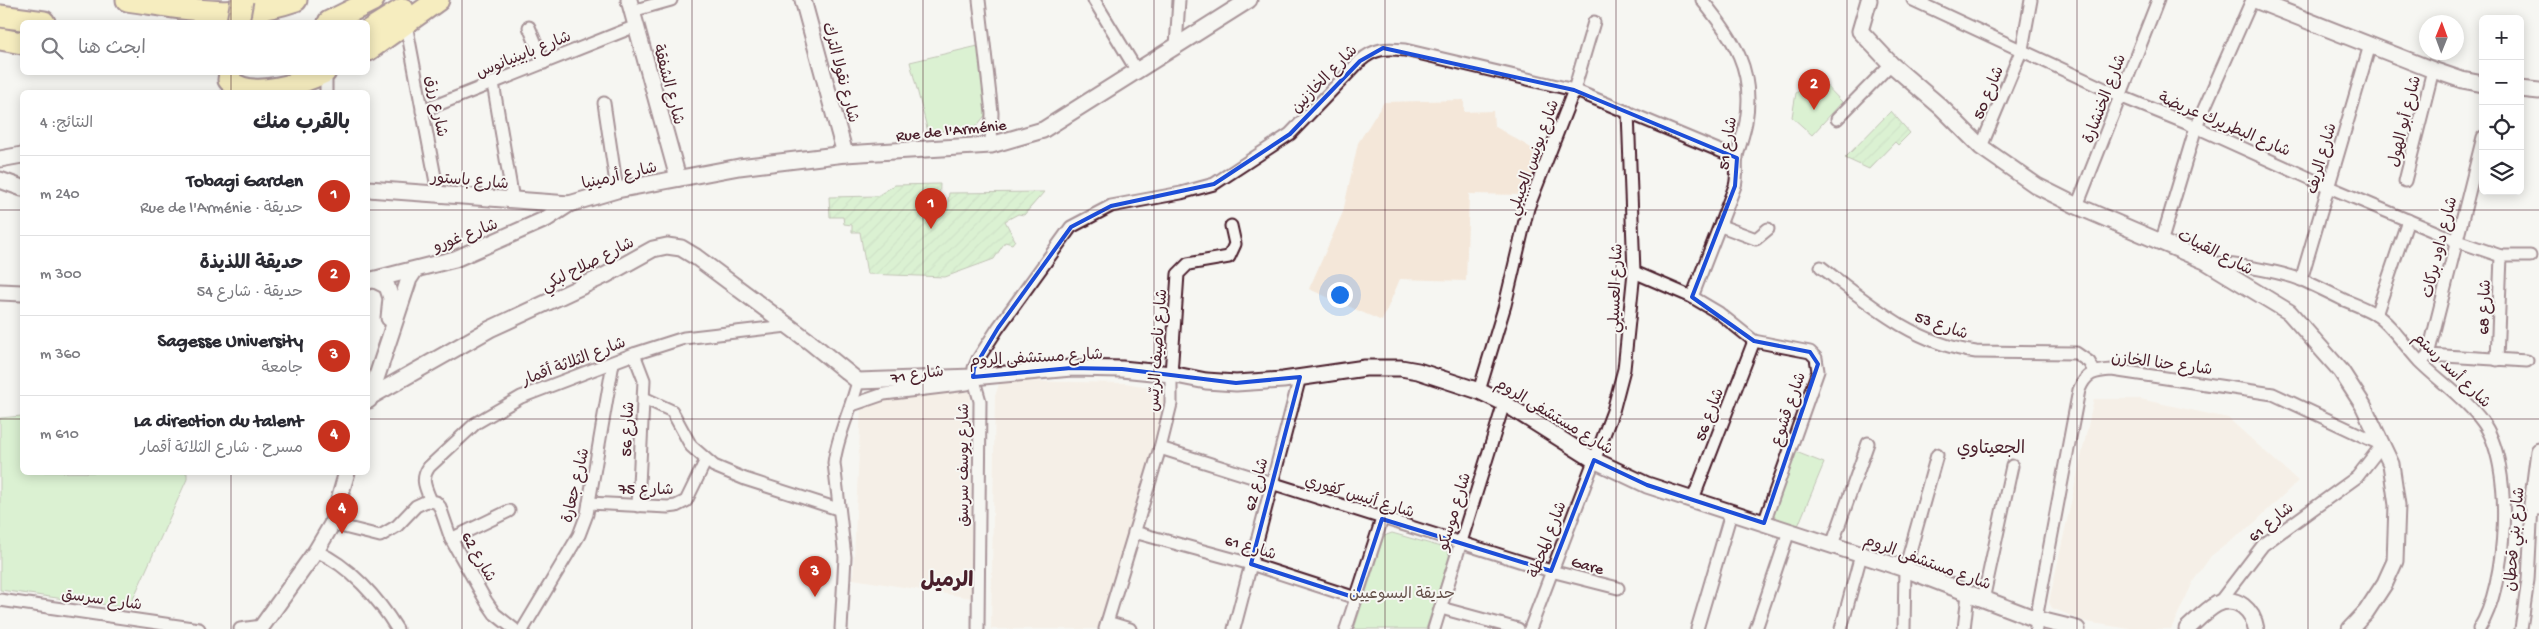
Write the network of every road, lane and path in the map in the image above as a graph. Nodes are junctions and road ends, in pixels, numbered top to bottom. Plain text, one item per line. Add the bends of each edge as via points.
1 (127, 0) edge
2 (242, 0) edge
3 (296, 0) edge
4 (373, 0) edge
5 (417, 0) edge
6 (438, 0) edge
7 (671, 0) edge
8 (804, 0) edge
9 (979, 0) edge
10 (1094, 0) edge
11 (1179, 0) edge
12 (1249, 0) edge
13 (1702, 0) edge
14 (1869, 0) edge
15 (1913, 0) edge
16 (2031, 0) edge
17 (2158, 0) edge
18 (2254, 0) edge
19 (630, 6) edge
20 (0, 16) edge
21 (29, 20) edge
22 (238, 20) edge
23 (333, 20) edge
24 (1594, 22) dead end
25 (406, 24) junction
26 (636, 26) junction
27 (529, 27) dead end
28 (370, 30) edge
29 (0, 39) edge
30 (20, 43) edge
31 (2370, 45) junction
32 (1176, 46) junction
33 (370, 49) edge
34 (2022, 49) junction
35 (544, 63) junction
36 (1891, 64) junction
37 (1137, 70) junction
38 (2433, 70) junction
39 (318, 75) edge
40 (325, 75) edge
41 (227, 82) edge
42 (493, 83) junction
43 (2479, 83) edge
44 (2524, 89) edge
45 (326, 90) edge
46 (1574, 90) junction
47 (2539, 91) edge
48 (2122, 97) junction
49 (604, 103) dead end
50 (422, 111) junction
51 (1628, 112) junction
52 (1837, 119) dead end
53 (2196, 127) junction
54 (991, 146) junction
55 (1981, 147) junction
56 (2480, 150) edge
57 (845, 154) junction
58 (20, 155) edge
59 (1737, 158) junction
60 (0, 159) edge
61 (678, 178) junction
62 (0, 180) edge
63 (2405, 181) dead end
64 (20, 187) edge
65 (2329, 187) junction
66 (370, 189) edge
67 (617, 190) junction
68 (438, 194) junction
69 (513, 200) junction
70 (543, 203) junction
71 (569, 204) junction
72 (2077, 206) junction
73 (546, 219) junction
74 (2408, 220) junction
75 (1231, 226) dead end
76 (1721, 226) junction
77 (1768, 229) dead end
78 (2457, 240) junction
79 (2161, 243) junction
80 (2501, 256) junction
81 (2530, 256) dead end
82 (2205, 261) junction
83 (1821, 267) dead end
84 (415, 270) junction
85 (1634, 272) junction
86 (371, 280) edge
87 (2301, 280) junction
88 (0, 292) edge
89 (20, 293) edge
90 (1692, 297) junction
91 (2376, 314) junction
92 (787, 326) junction
93 (388, 340) junction
94 (1754, 341) junction
95 (634, 354) junction
96 (2424, 359) junction
97 (2497, 360) junction
98 (2527, 361) dead end
99 (613, 363) junction
100 (2094, 371) junction
101 (1171, 374) junction
102 (973, 377) junction
103 (1300, 377) junction
104 (858, 381) junction
105 (1479, 391) junction
106 (370, 398) edge
107 (644, 398) junction
108 (370, 400) edge
109 (980, 401) junction
110 (1504, 403) junction
111 (852, 405) junction
112 (1868, 443) dead end
113 (2382, 446) junction
114 (1160, 448) junction
115 (2539, 451) edge
116 (1937, 455) dead end
117 (706, 460) junction
118 (1594, 460) junction
119 (2012, 466) dead end
120 (347, 475) edge
121 (1271, 484) junction
122 (1693, 499) junction
123 (427, 502) junction
124 (589, 504) junction
125 (638, 506) junction
126 (2536, 506) edge
127 (838, 509) junction
128 (509, 511) dead end
129 (1731, 512) junction
130 (1382, 519) junction
131 (1764, 523) junction
132 (332, 524) junction
133 (1788, 531) junction
134 (1134, 532) junction
135 (451, 539) junction
136 (1460, 543) junction
137 (1832, 545) junction
138 (316, 551) junction
139 (1861, 555) junction
140 (1251, 564) junction
141 (1905, 568) junction
142 (1551, 571) junction
143 (1618, 588) dead end
144 (1968, 594) junction
145 (1356, 598) junction
146 (0, 600) edge
147 (1983, 600) junction
148 (2218, 604) junction
149 (1441, 608) junction
150 (2036, 624) edge
151 (1106, 626) edge
152 (261, 627) edge
153 (199, 629) edge
154 (240, 629) edge
155 (397, 629) edge
156 (514, 629) edge
157 (523, 629) edge
158 (841, 629) edge
159 (978, 629) edge
160 (1130, 629) edge
161 (1234, 629) edge
162 (1346, 629) edge
163 (1434, 629) edge
164 (1518, 629) edge
165 (1530, 629) edge
166 (1697, 629) edge
167 (1756, 629) edge
168 (1842, 629) edge
169 (1904, 629) edge
170 (1964, 629) edge
171 (2077, 629) edge
172 (2187, 629) edge
173 (2256, 629) edge
174 (2350, 629) edge
175 (2479, 629) edge
176 (2521, 629) edge

1 - 3 highway via 228,13 250,12
2 - 22 highway, bridge
4 - 23 highway
5 - 28 highway
6 - 25 highway
7 - 19 street
8 - 57 street, شارع نقولا الترك
9 - 54 street via 992,114
10 - 37 street
11 - 32 street
12 - 32 street, Rue de l'Arménie
13 - 59 street, شارع 51 via 1741,58 1749,81 1746,120
14 - 36 street, شارع القبيات via 1860,31
15 - 34 street, شارع البطريرك عريضة
16 - 34 street, شارع 50
17 - 48 street, شارع الخنشارة
18 - 31 street
18 - 53 street
19 - 26 street, شارع الشفقة
20 - 21 highway
24 - 46 street, شارع يونس الجبيلي
25 - 33 highway
25 - 50 street, شارع رزق
26 - 35 street, شارع بابينيانوس
26 - 61 street, شارع الشفقة
27 - 35 street
29 - 30 highway
31 - 38 street
31 - 65 street, شارع الريف
32 - 37 street, Rue de l'Arménie
34 - 48 street, شارع البطريرك عريضة
34 - 55 street, شارع 50
35 - 42 street, شارع بابينيانوس
36 - 52 street
36 - 55 street, شارع القبيات
37 - 54 street, Rue de l'Arménie via 1042,130
38 - 43 street
38 - 63 street, شارع أبو الهول
39 - 41 highway via 272,89 241,87
40 - 45 street
42 - 50 street, شارع بابينيانوس
42 - 69 street
44 - 47 street
46 - 51 street
46 - 102 street, شارع الخازنين via 1405,50 1378,49 1360,62 1290,134 1214,184 1111,206 1064,234 998,328 974,368
46 - 105 street, شارع يونس الجبيلي via 1528,208 1505,305
48 - 53 street, شارع البطريرك عريضة
48 - 72 street, شارع الخنشارة
49 - 67 street
50 - 68 street, شارع رزق
51 - 59 street
51 - 85 street, شارع العسيلي
53 - 65 street, شارع البطريرك عريضة
53 - 79 street
54 - 57 street, Rue de l'Arménie
55 - 72 street, شارع القبيات via 2037,186
56 - 78 street, شارع داود بركات
57 - 61 street, Rue de l'Arménie via 739,166
58 - 60 street
59 - 76 street, شارع 51 via 1737,180
61 - 67 street, شارع أرمينيا
62 - 64 street
65 - 74 street, شارع البطريرك عريضة
65 - 87 street, شارع الريف
66 - 68 street, شارع باستور
67 - 71 street, شارع أرمينيا
68 - 69 street, شارع باستور
69 - 70 street, شارع باستور
70 - 71 street, شارع باستور
70 - 73 street via 549,209
71 - 73 street, شارع غورو
72 - 79 street, شارع القبيات
73 - 84 street, شارع غورو via 455,259
74 - 78 street, شارع البطريرك عريضة
74 - 91 street
75 - 101 street, شارع ناصيف الريّس via 1236,244 1229,257 1188,264 1178,274
76 - 77 street via 1756,239
76 - 90 street, شارع 51
78 - 80 street, شارع البطريرك عريضة
78 - 96 street, شارع داود بركات
79 - 82 street, شارع القبيات
80 - 81 street, شارع البطريرك عريضة
80 - 97 street, شارع 68
82 - 87 street, شارع أسد رستم
82 - 113 street, شارع القبيات via 2289,312 2341,371 2363,404
83 - 100 street, شارع 53 via 1890,321 1926,337 1964,351 2076,352 2090,362
84 - 86 street, شارع غورو
84 - 93 street
85 - 90 street, شارع قشوع
85 - 118 street, شارع العسيلي via 1624,369 1613,411
86 - 93 street via 386,286 391,298
87 - 91 street, شارع أسد رستم
88 - 89 street
90 - 94 street, شارع قشوع via 1719,313
91 - 96 street, شارع أسد رستم
92 - 95 street, شارع الثلاثة أقمار via 684,338
92 - 104 street, شارع صلاح لبكي
92 - 108 street, شارع صلاح لبكي via 688,252 674,246 660,247 490,329
93 - 106 street
94 - 122 street, شارع 56
94 - 131 street, شارع قشوع via 1810,352 1818,364
95 - 99 street, شارع الثلاثة أقمار
95 - 107 street, شارع 56 via 644,380
96 - 97 street
96 - 175 street, شارع أسد رستم via 2483,421 2494,443 2498,462 2503,496 2501,567 2488,615
97 - 98 street
99 - 123 street, شارع الثلاثة أقمار via 522,398 476,423 427,469 423,483
99 - 124 street, شارع جعارة
100 - 113 street, شارع حنا الخازن via 2112,370 2272,394
100 - 150 street, شارع حنا الخازن via 2085,377 2079,390
101 - 102 street, شارع مستشفى الروم via 1071,368
101 - 103 street, شارع مستشفى الروم via 1236,383
101 - 114 street, شارع ناصيف الريّس via 1171,404
102 - 104 street, شارع مستشفى الروم
102 - 109 street, شارع يوسف سرسق
103 - 105 street, شارع مستشفى الروم via 1365,368 1400,368
103 - 121 street, شارع 62
104 - 111 street
105 - 110 street, شارع مستشفى الروم
107 - 117 street via 672,411 691,446
107 - 125 street, شارع 56
109 - 111 street, شارع 71 via 971,387 962,383 877,396
109 - 159 street, شارع يوسف سرسق
110 - 118 street, شارع مستشفى الروم
110 - 136 street, شارع موسكو
111 - 127 street via 835,456
112 - 137 street
113 - 148 street, شارع 61 via 2357,477 2262,545
113 - 174 street, شارع القبيات via 2391,464 2395,486 2395,561 2386,583
114 - 121 street, شارع أنيس كفوري
114 - 134 street, شارع ناصيف الريّس
115 - 126 street, شارع بني قحطان
116 - 141 street
117 - 125 street, شارع 75 via 683,503 668,507
117 - 127 street via 738,476
118 - 122 street, شارع مستشفى الروم via 1647,485
118 - 142 street, شارع المحطة
119 - 147 street
120 - 132 street
121 - 130 street, شارع أنيس كفوري
121 - 140 street, شارع 62
122 - 129 street, شارع مستشفى الروم
123 - 132 street via 416,506 397,526 380,536
123 - 135 street, شارع 62 via 440,507
124 - 125 street, شارع 75
124 - 157 street, شارع جعارة via 578,535
126 - 176 street, شارع بني قحطان
127 - 158 street via 845,557
128 - 135 street
129 - 131 street, شارع مستشفى الروم
129 - 166 street
130 - 136 street, شارع أنيس كفوري
130 - 145 street
131 - 133 street, شارع مستشفى الروم
132 - 138 street
133 - 137 street, شارع مستشفى الروم
133 - 167 street
134 - 140 street, شارع 61
134 - 151 street, شارع ناصيف الريّس
135 - 156 street, شارع 62 via 495,614
136 - 142 street, شارع أنيس كفوري
136 - 149 street, شارع موسكو
137 - 139 street, شارع مستشفى الروم
138 - 152 street
138 - 155 street via 330,557 354,576 389,615
139 - 141 street, شارع مستشفى الروم
139 - 168 street
140 - 145 street, شارع 61
140 - 161 street, شارع 62
141 - 144 street, شارع مستشفى الروم
141 - 169 street
142 - 143 street, Gare
142 - 165 street, شارع المحطة
144 - 147 street, شارع مستشفى الروم
144 - 170 street
145 - 162 street
146 - 153 street, شارع سرسق
147 - 150 street, شارع مستشفى الروم
148 - 172 street, شارع 61
148 - 173 street via 2233,601 2246,607
149 - 163 street, شارع موسكو
149 - 164 street
150 - 171 street, شارع مستشفى الروم
151 - 160 street
152 - 154 street

